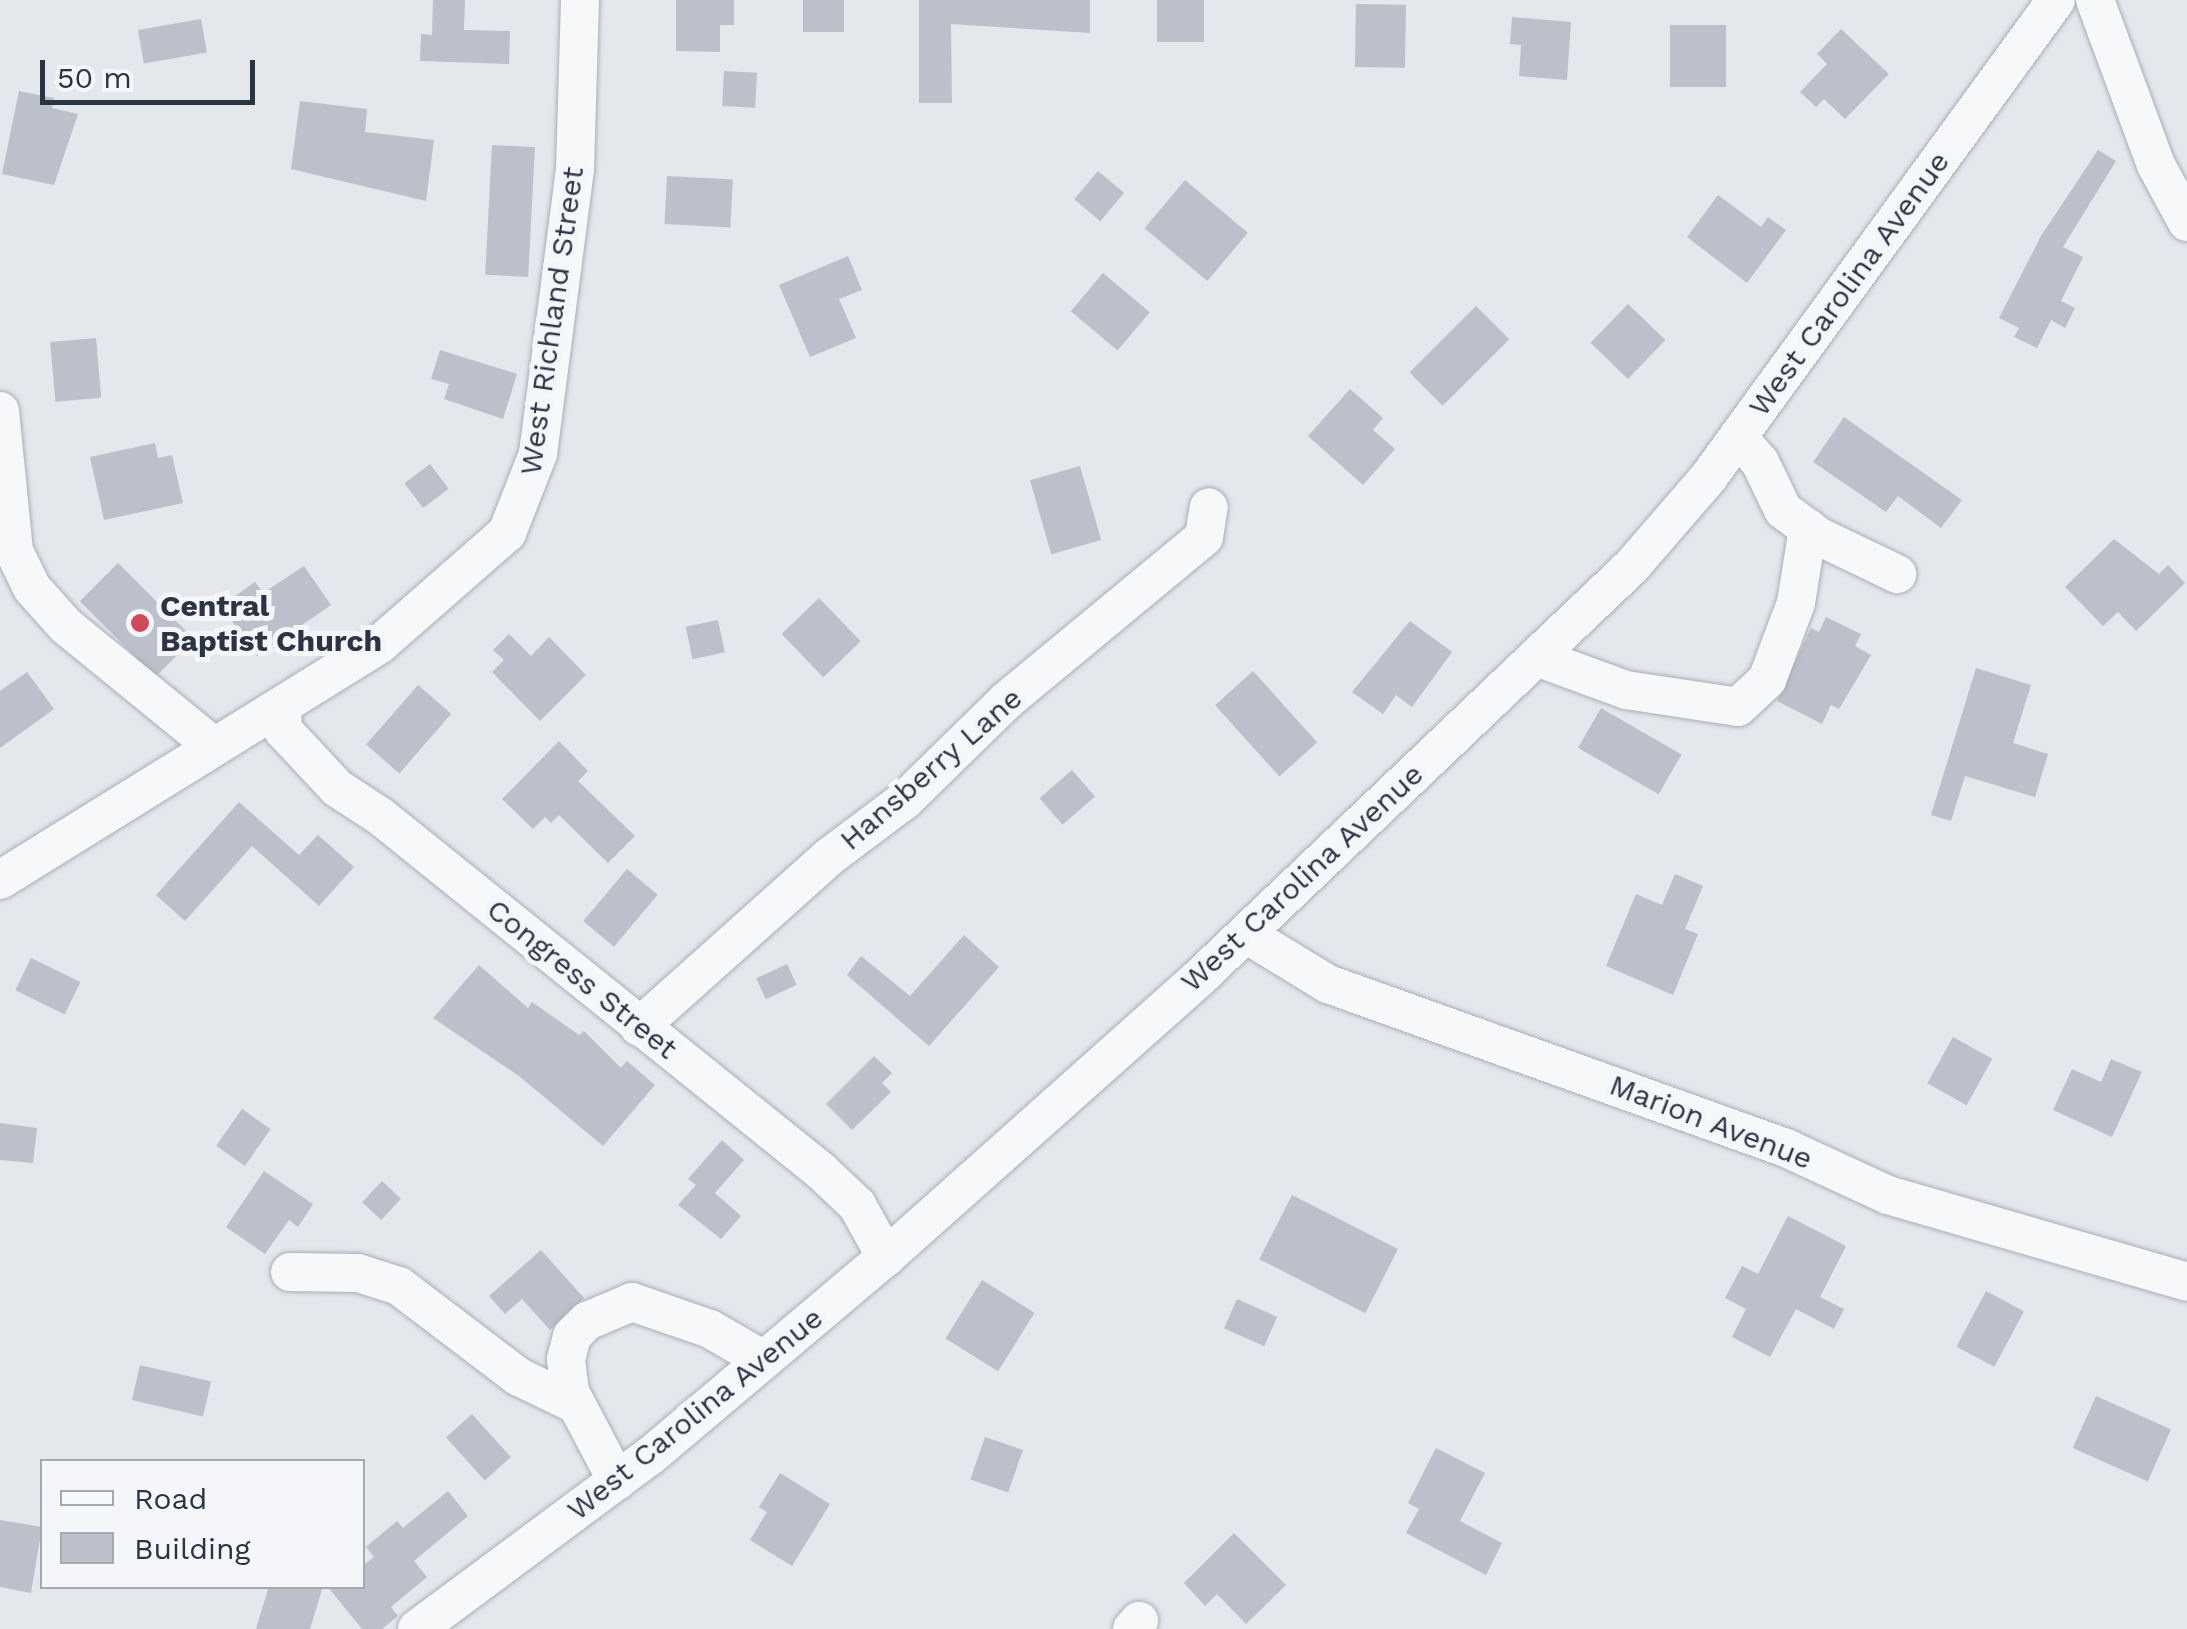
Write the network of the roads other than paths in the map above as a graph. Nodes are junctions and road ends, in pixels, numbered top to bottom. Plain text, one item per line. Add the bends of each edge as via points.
1 (580, 0) edge
2 (2056, 0) edge
3 (2095, 0) edge
4 (2187, 222) edge
5 (0, 410) edge
6 (1738, 437) junction
7 (1210, 507) dead end
8 (1808, 528) junction
9 (1897, 574) dead end
10 (1536, 657) junction
11 (282, 706) junction
12 (212, 746) junction
13 (0, 880) edge
14 (1246, 934) junction
15 (639, 1027) junction
16 (886, 1257) junction
17 (290, 1272) dead end
18 (2187, 1282) edge
19 (764, 1360) junction
20 (575, 1404) junction
21 (617, 1481) junction
22 (417, 1629) edge

1 - 11 street, West Richland Street via 575,169 532,480 507,533 488,555 380,644
2 - 6 street, West Carolina Avenue
3 - 4 street via 2156,165
5 - 12 street via 14,551 32,588 66,626
6 - 8 street via 1760,462 1782,510
6 - 10 street, West Carolina Avenue via 1632,566
7 - 15 street, Hansberry Lane via 1204,537 1006,701 905,800
8 - 9 street
8 - 10 street via 1796,603 1768,680 1738,707 1626,690
10 - 14 street, West Carolina Avenue
11 - 12 street, West Richland Street
11 - 15 street, Congress Street via 282,730 337,788
12 - 13 street, West Richland Street
14 - 16 street, West Carolina Avenue
14 - 18 street, Marion Avenue via 1328,984 1788,1149 1888,1195
15 - 16 street, Congress Street via 842,1189
16 - 19 street, West Carolina Avenue
17 - 20 street via 358,1273 399,1286 520,1377
19 - 20 street via 710,1329 632,1302 587,1321 572,1336 566,1359
19 - 21 street, West Carolina Avenue
20 - 21 street
21 - 22 street, West Carolina Avenue

